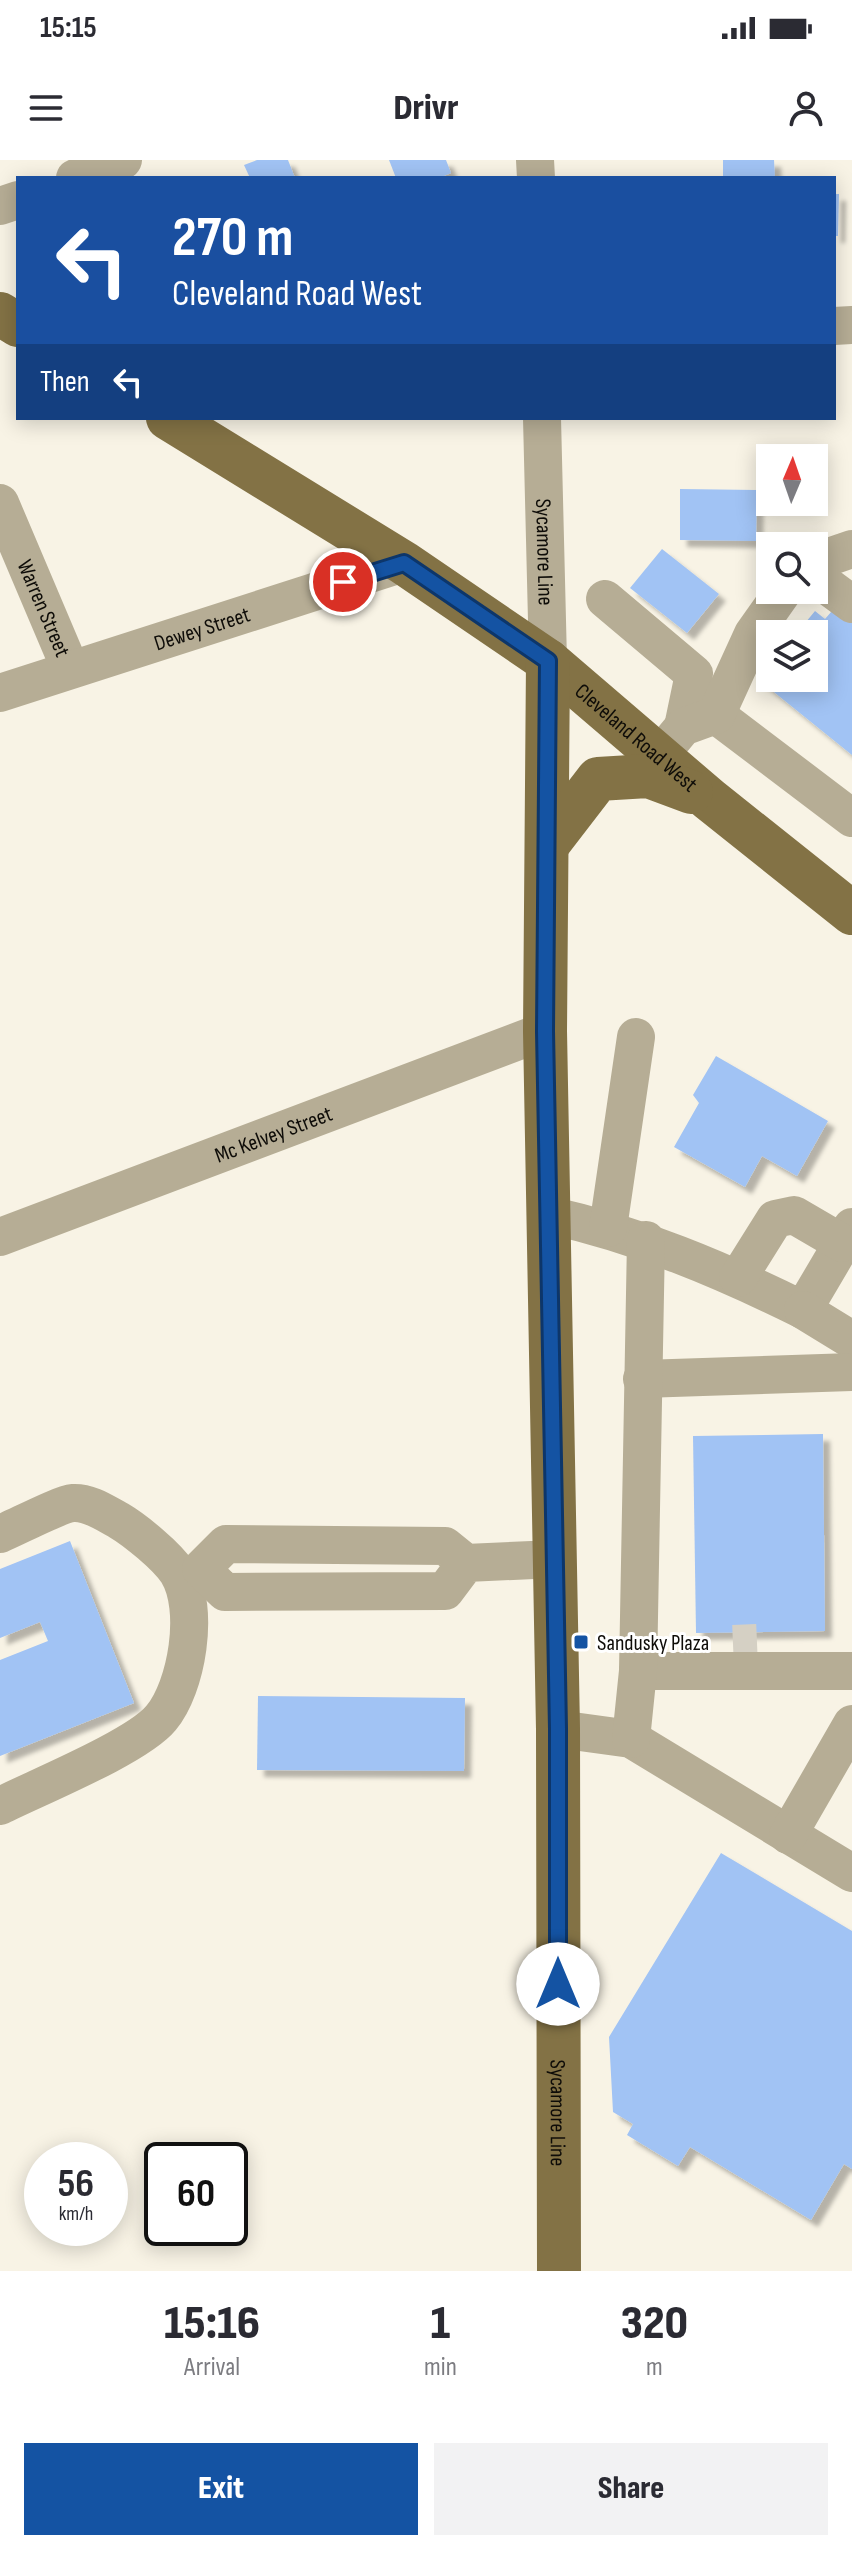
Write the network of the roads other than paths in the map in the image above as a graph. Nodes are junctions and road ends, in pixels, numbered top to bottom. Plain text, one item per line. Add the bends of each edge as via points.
1 (123, 160) edge
2 (80, 176) edge
3 (171, 420) edge
4 (542, 420) edge
5 (0, 503) edge
6 (852, 549) edge
7 (828, 557) edge
8 (404, 563) junction
9 (828, 586) edge
10 (605, 599) dead end
11 (774, 604) edge
12 (852, 604) edge
13 (753, 634) junction
14 (548, 661) junction
15 (70, 668) junction
16 (694, 674) junction
17 (0, 693) edge
18 (686, 733) junction
19 (709, 799) junction
20 (852, 818) edge
21 (548, 844) junction
22 (852, 913) edge
23 (545, 1031) junction
24 (636, 1037) dead end
25 (549, 1215) junction
26 (608, 1228) junction
27 (847, 1235) edge
28 (0, 1237) edge
29 (646, 1240) junction
30 (738, 1278) junction
31 (803, 1310) junction
32 (852, 1340) edge
33 (852, 1372) edge
34 (642, 1379) junction
35 (0, 1534) edge
36 (555, 1559) junction
37 (190, 1571) junction
38 (842, 1670) edge
39 (653, 1671) junction
40 (852, 1724) edge
41 (558, 1729) junction
42 (631, 1739) junction
43 (0, 1806) edge
44 (788, 1835) junction
45 (852, 1873) edge
46 (559, 2271) edge

1 - 2 street
3 - 8 main road, Cleveland Road West
4 - 14 street, Sycamore Line
5 - 15 street, Warren Street
6 - 7 street
8 - 14 main road, Cleveland Road West
8 - 15 street, Dewey Street
9 - 12 street
10 - 16 street
11 - 13 street
13 - 16 street
13 - 18 street
14 - 18 main road, Cleveland Road West
14 - 21 main road, Sycamore Line
15 - 17 street, Dewey Street
16 - 18 street
18 - 19 main road, Cleveland Road West
18 - 20 street
19 - 21 main road via 648,776 598,779
19 - 22 main road, Cleveland Road West
21 - 23 main road, Sycamore Line
23 - 25 main road, Sycamore Line
23 - 28 street, Mc Kelvey Street
24 - 26 street
25 - 26 street
25 - 36 main road, Sycamore Line
26 - 29 street
27 - 30 street via 794,1215 775,1219
27 - 31 street
29 - 30 street
29 - 34 street
30 - 31 street
31 - 32 street
33 - 34 street
34 - 39 street
35 - 37 street via 72,1503 97,1508 132,1528
36 - 37 street via 466,1563 445,1546 226,1544
36 - 41 main road, Sycamore Line
37 - 43 street via 183,1675 159,1721 136,1738
38 - 39 street
38 - 39 street via 787,1645 745,1643
39 - 42 street
40 - 44 street
41 - 42 street
41 - 46 main road, Sycamore Line
42 - 44 street
44 - 45 street

